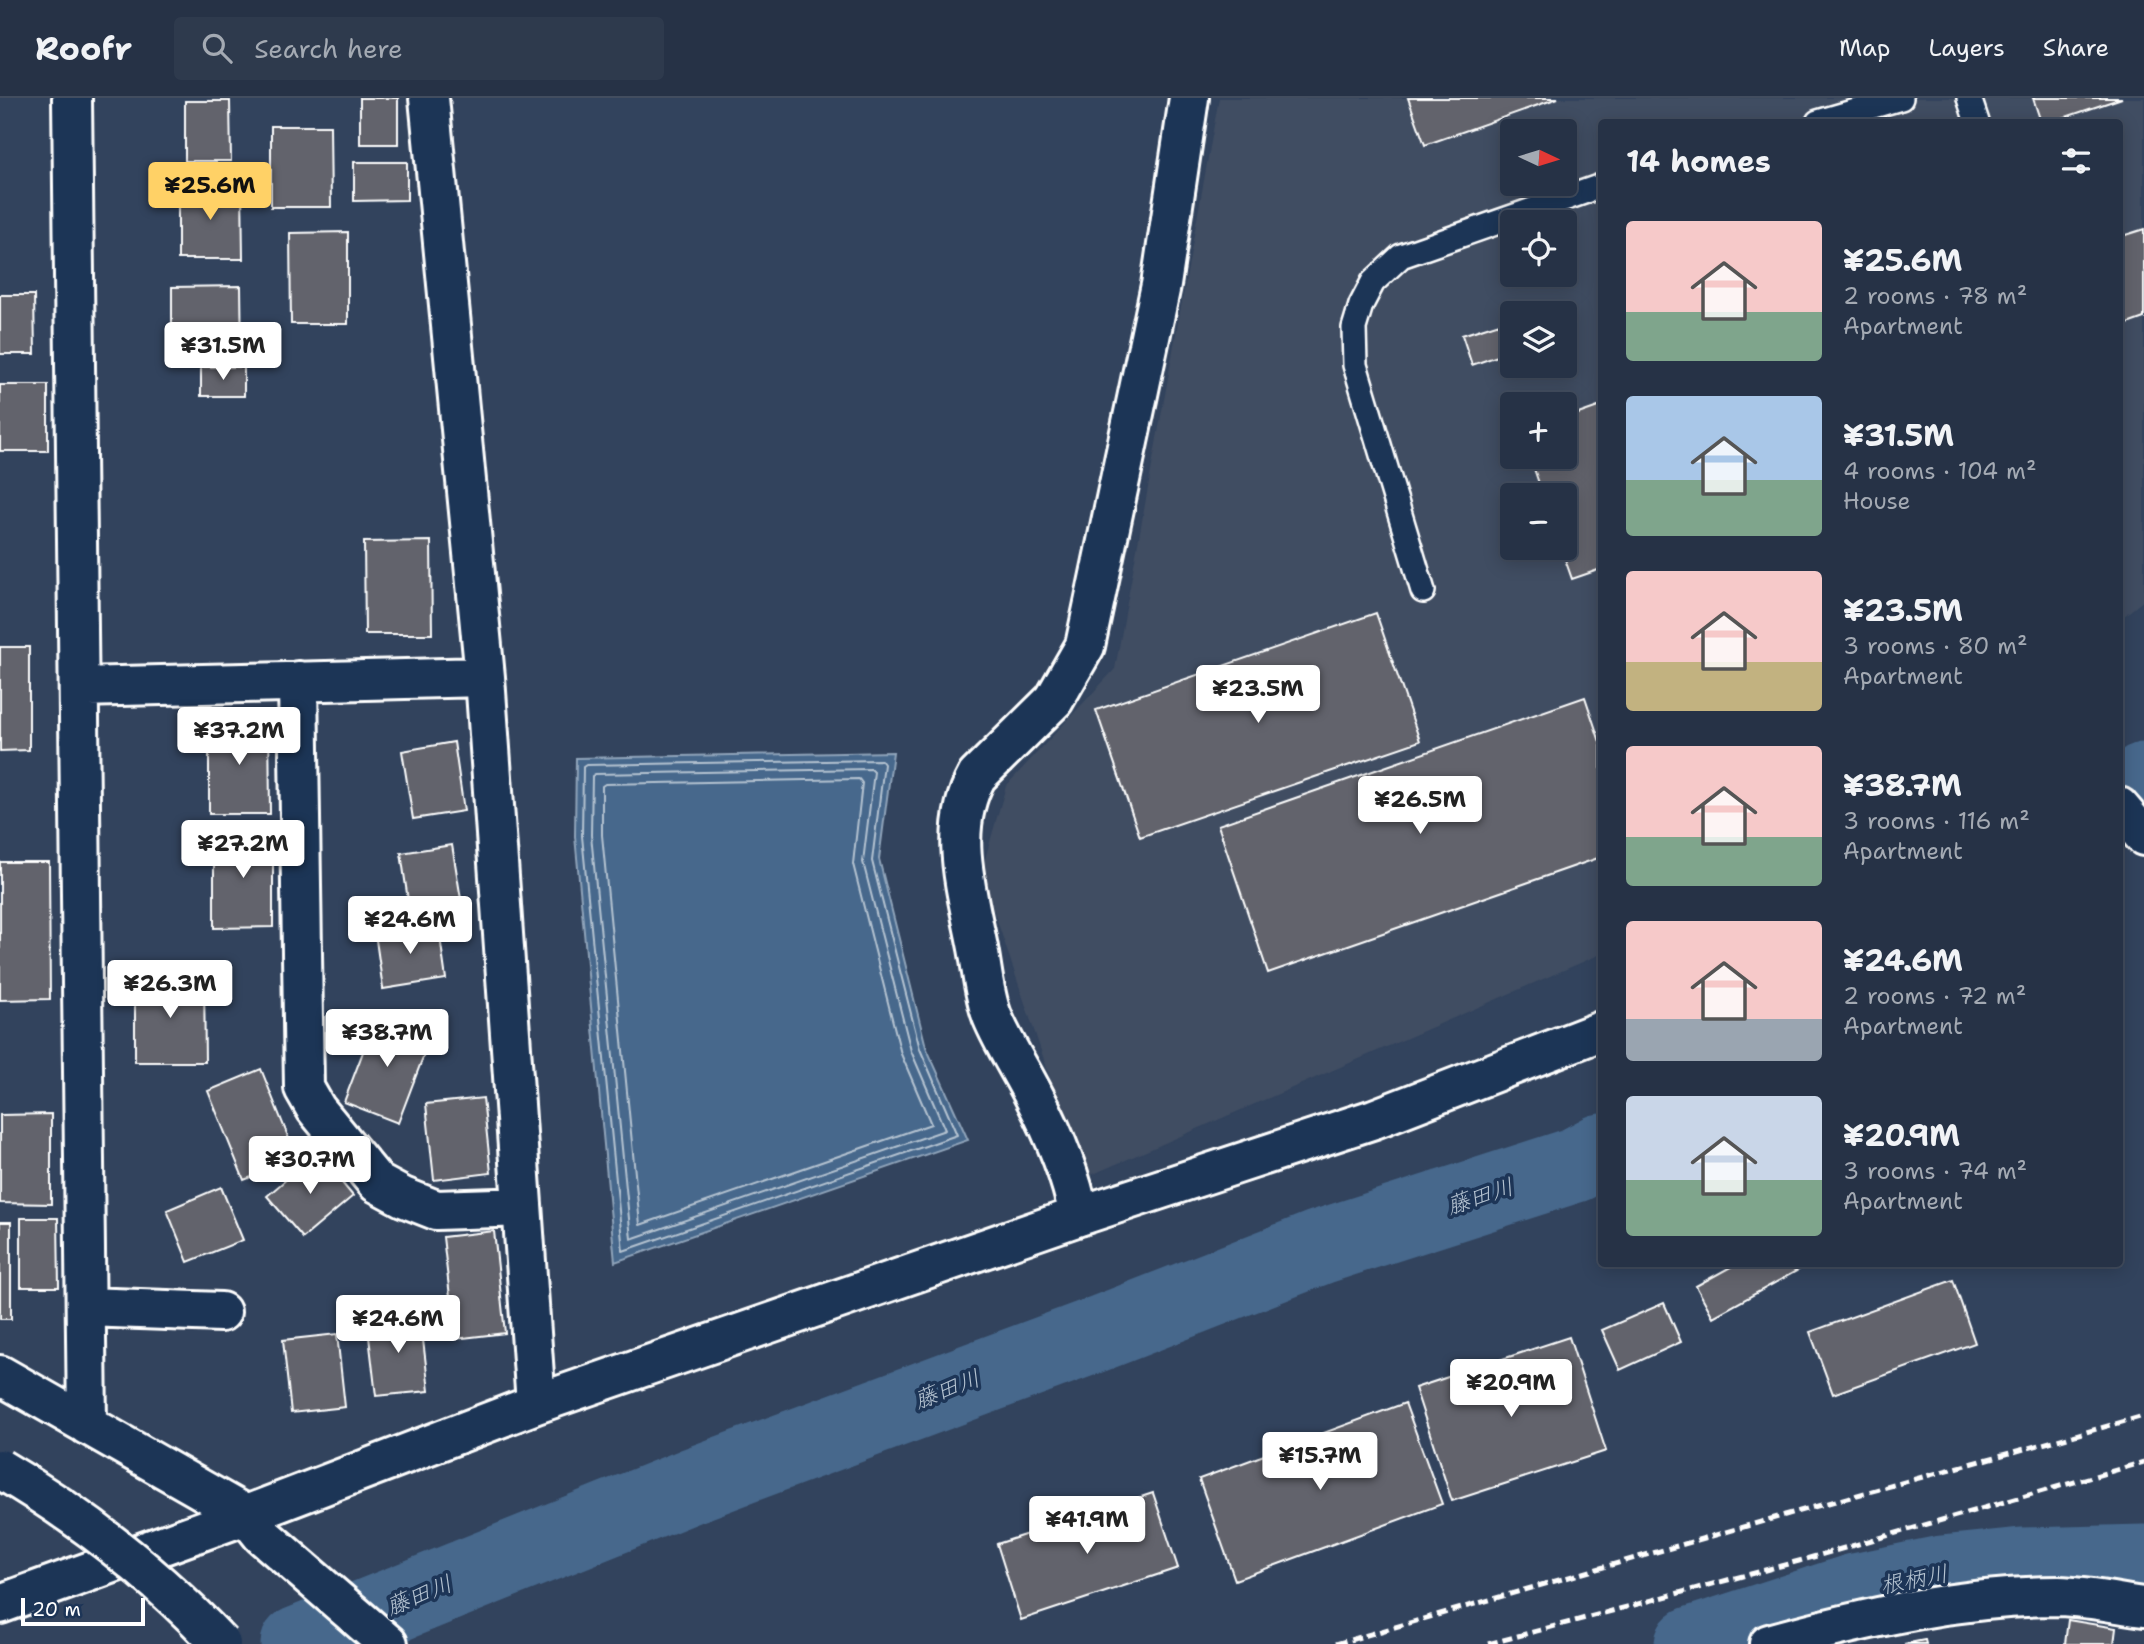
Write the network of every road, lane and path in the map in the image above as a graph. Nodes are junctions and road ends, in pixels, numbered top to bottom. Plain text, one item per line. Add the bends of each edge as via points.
1 (72, 98) edge
2 (429, 98) edge
3 (1189, 98) edge
4 (1901, 98) edge
5 (1969, 98) edge
6 (1828, 119) edge
7 (1976, 119) edge
8 (1598, 187) edge
9 (1423, 591) dead end
10 (485, 677) junction
11 (298, 681) junction
12 (79, 687) junction
13 (2123, 812) edge
14 (2144, 836) edge
15 (1598, 1032) edge
16 (522, 1207) junction
17 (1079, 1216) junction
18 (86, 1307) junction
19 (221, 1312) dead end
20 (0, 1376) edge
21 (536, 1404) junction
22 (87, 1425) junction
23 (0, 1469) edge
24 (254, 1525) junction
25 (0, 1604) edge
26 (2144, 1607) edge
27 (221, 1644) edge
28 (388, 1644) edge
29 (1769, 1644) edge

1 - 12 street
2 - 10 street
3 - 17 street via 1161,285 1085,646 1054,700 977,776 960,829 961,862 990,1012 1072,1181
4 - 6 lane
5 - 7 lane
8 - 9 lane via 1401,256 1373,282 1361,305 1354,328 1355,365
10 - 11 street
10 - 16 street
11 - 12 street
11 - 16 street via 304,1088 377,1184 436,1210
12 - 18 street
13 - 14 street
15 - 17 street via 1374,1119
16 - 21 street
17 - 21 street
18 - 19 street
18 - 22 street
20 - 22 street
21 - 24 street
22 - 24 street
23 - 27 street, bridge via 141,1567
24 - 25 street
24 - 28 street
26 - 29 street via 2062,1596 1964,1601 1893,1613

